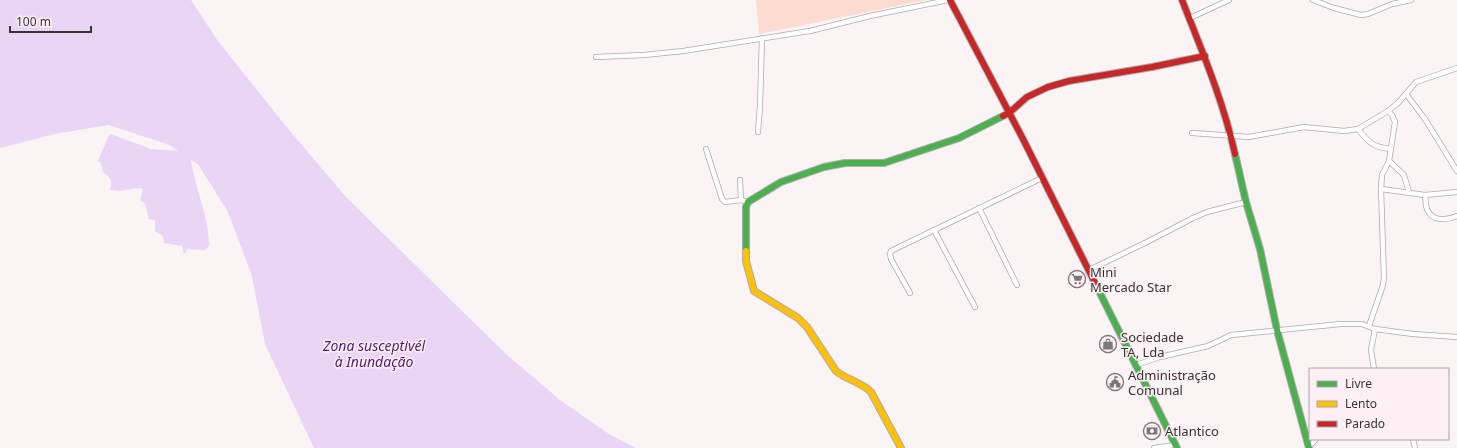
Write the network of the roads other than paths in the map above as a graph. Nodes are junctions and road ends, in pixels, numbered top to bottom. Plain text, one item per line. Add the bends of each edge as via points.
1 (949, 0) edge
2 (1182, 0) edge
3 (1229, 0) edge
4 (1314, 0) edge
5 (1411, 0) edge
6 (1190, 18) junction
7 (762, 38) junction
8 (1205, 56) junction
9 (596, 57) dead end
10 (1457, 68) edge
11 (1406, 94) junction
12 (1388, 111) junction
13 (1009, 112) junction
14 (1358, 129) junction
15 (758, 132) dead end
16 (1192, 133) dead end
17 (1231, 135) junction
18 (706, 149) dead end
19 (1391, 149) junction
20 (1389, 161) junction
21 (1457, 171) edge
22 (1042, 178) junction
23 (740, 180) dead end
24 (1381, 190) junction
25 (1409, 192) junction
26 (1457, 192) edge
27 (1425, 195) junction
28 (745, 201) junction
29 (1246, 202) junction
30 (979, 208) junction
31 (1457, 216) edge
32 (934, 230) junction
33 (1089, 270) junction
34 (1018, 285) dead end
35 (910, 294) dead end
36 (975, 307) dead end
37 (1369, 326) junction
38 (1375, 329) junction
39 (1277, 330) junction
40 (1457, 337) edge
41 (1136, 366) junction
42 (1374, 368) edge
43 (1315, 440) edge
44 (1176, 446) edge
45 (901, 448) edge
46 (1154, 448) edge
47 (1308, 448) edge

1 - 7 street via 810,31
1 - 13 street
2 - 6 street
3 - 6 street
4 - 5 street via 1361,15
6 - 8 street
7 - 9 street via 683,51
7 - 15 street
8 - 13 street via 1048,87 1030,95
8 - 17 street
10 - 11 street via 1416,82
11 - 12 street
11 - 21 street via 1419,110
12 - 14 street
12 - 19 street via 1395,122
13 - 22 street
13 - 28 street via 963,137 903,158 879,164 845,163 824,168 781,182
14 - 17 street via 1344,131 1304,127 1254,137
14 - 19 street via 1373,145
16 - 17 street
17 - 29 street
18 - 28 street via 722,199 725,202
19 - 20 street
20 - 24 street via 1382,175
20 - 25 street via 1404,175
22 - 30 street
22 - 33 street
23 - 28 street
24 - 25 street
24 - 37 street via 1384,278
25 - 27 street
26 - 27 street
27 - 31 street via 1426,209 1433,217 1448,219
28 - 45 street via 746,261 754,290 798,318 807,327 836,371 872,392
29 - 33 street via 1193,218
29 - 39 street via 1260,249
30 - 32 street
30 - 34 street
32 - 35 street via 891,251 891,259
32 - 36 street
33 - 41 street
37 - 38 street
37 - 39 street via 1341,324
38 - 40 street
38 - 42 street via 1371,350
39 - 41 street via 1231,335 1208,346 1160,357
39 - 47 street
41 - 44 street
43 - 47 street
44 - 46 street

